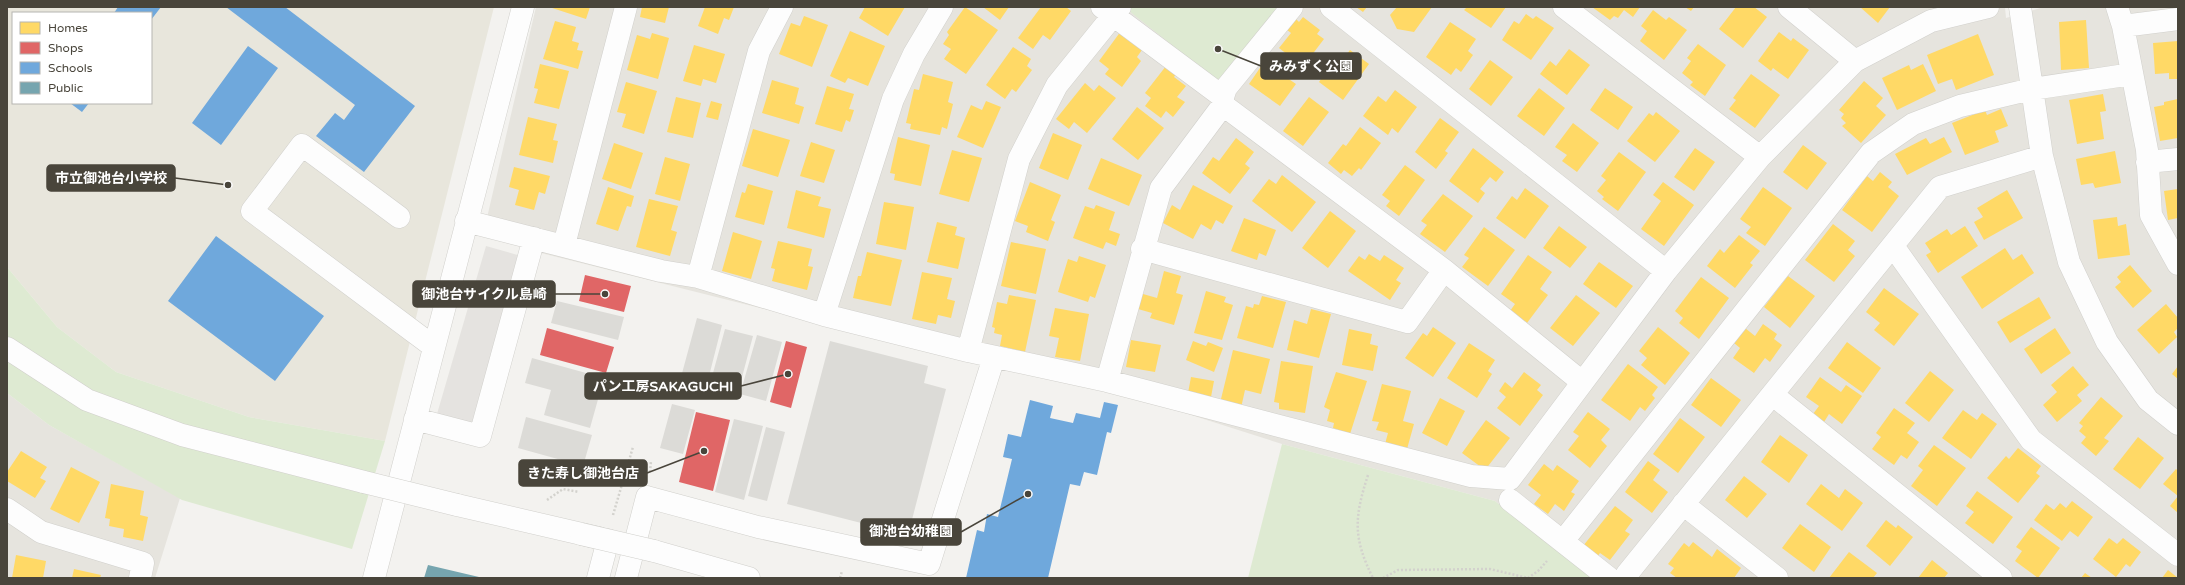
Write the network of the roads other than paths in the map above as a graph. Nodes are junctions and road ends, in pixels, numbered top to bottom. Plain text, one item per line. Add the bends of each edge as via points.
1 (523, 7) edge
2 (626, 7) edge
3 (782, 7) edge
4 (942, 7) edge
5 (1292, 7) edge
6 (1331, 7) edge
7 (1564, 7) edge
8 (1789, 7) edge
9 (1988, 7) edge
10 (2020, 7) edge
11 (1112, 10) edge
12 (1928, 14) edge
13 (2120, 16) edge
14 (2178, 19) edge
15 (1855, 61) junction
16 (2132, 74) junction
17 (2032, 89) junction
18 (1223, 101) junction
19 (2042, 156) junction
20 (1760, 157) junction
21 (2178, 159) edge
22 (2147, 162) junction
23 (399, 217) dead end
24 (466, 221) junction
25 (534, 238) junction
26 (564, 245) junction
27 (1893, 246) junction
28 (1142, 249) junction
29 (2178, 264) edge
30 (1444, 270) junction
31 (1666, 271) junction
32 (698, 277) junction
33 (824, 315) junction
34 (434, 347) junction
35 (7, 348) edge
36 (968, 351) junction
37 (994, 357) junction
38 (1107, 381) junction
39 (1582, 382) junction
40 (1773, 394) junction
41 (415, 419) junction
42 (2178, 424) edge
43 (1510, 500) dead end
44 (1683, 504) junction
45 (7, 509) edge
46 (608, 533) junction
47 (1562, 542) junction
48 (2178, 555) edge
49 (140, 578) edge
50 (374, 578) edge
51 (598, 578) edge
52 (626, 578) edge
53 (749, 578) edge
54 (1609, 578) edge
55 (1626, 578) edge
56 (1777, 578) edge
57 (2000, 578) edge

1 - 24 street
2 - 26 street
3 - 32 street via 759,52
4 - 33 street via 914,54 893,99
5 - 18 street via 1226,88
6 - 31 street
7 - 20 street
8 - 15 street
9 - 12 street
10 - 17 street
11 - 18 street
11 - 36 street via 1057,85 1019,159
12 - 15 street
13 - 14 street
13 - 16 street
15 - 20 street
16 - 17 street
16 - 22 street
17 - 19 street
17 - 47 street via 1960,106 1912,124 1871,152
18 - 28 street via 1161,188
18 - 30 street
19 - 27 street via 1940,187
19 - 42 street via 2068,262 2107,342 2148,400
20 - 31 street
21 - 22 street
22 - 29 street via 2151,215
23 - 34 street via 302,145 252,211
24 - 25 street
24 - 34 street
25 - 26 street
25 - 41 street via 480,436
26 - 32 street via 661,271
27 - 40 street
27 - 48 street via 2031,440
28 - 30 street via 1407,322
28 - 38 street
30 - 39 street
31 - 39 street
32 - 33 street
33 - 36 street
34 - 41 street
35 - 46 street, bridge via 87,400 182,435 581,534
36 - 37 street
37 - 38 street
37 - 52 street via 929,564 758,527 647,497
38 - 39 street via 1471,476 1510,479
40 - 44 street
40 - 57 street
41 - 50 street
43 - 47 street
44 - 55 street
44 - 56 street
45 - 49 street via 41,532 143,564
46 - 51 street
46 - 53 street, bridge via 654,552
47 - 54 street

